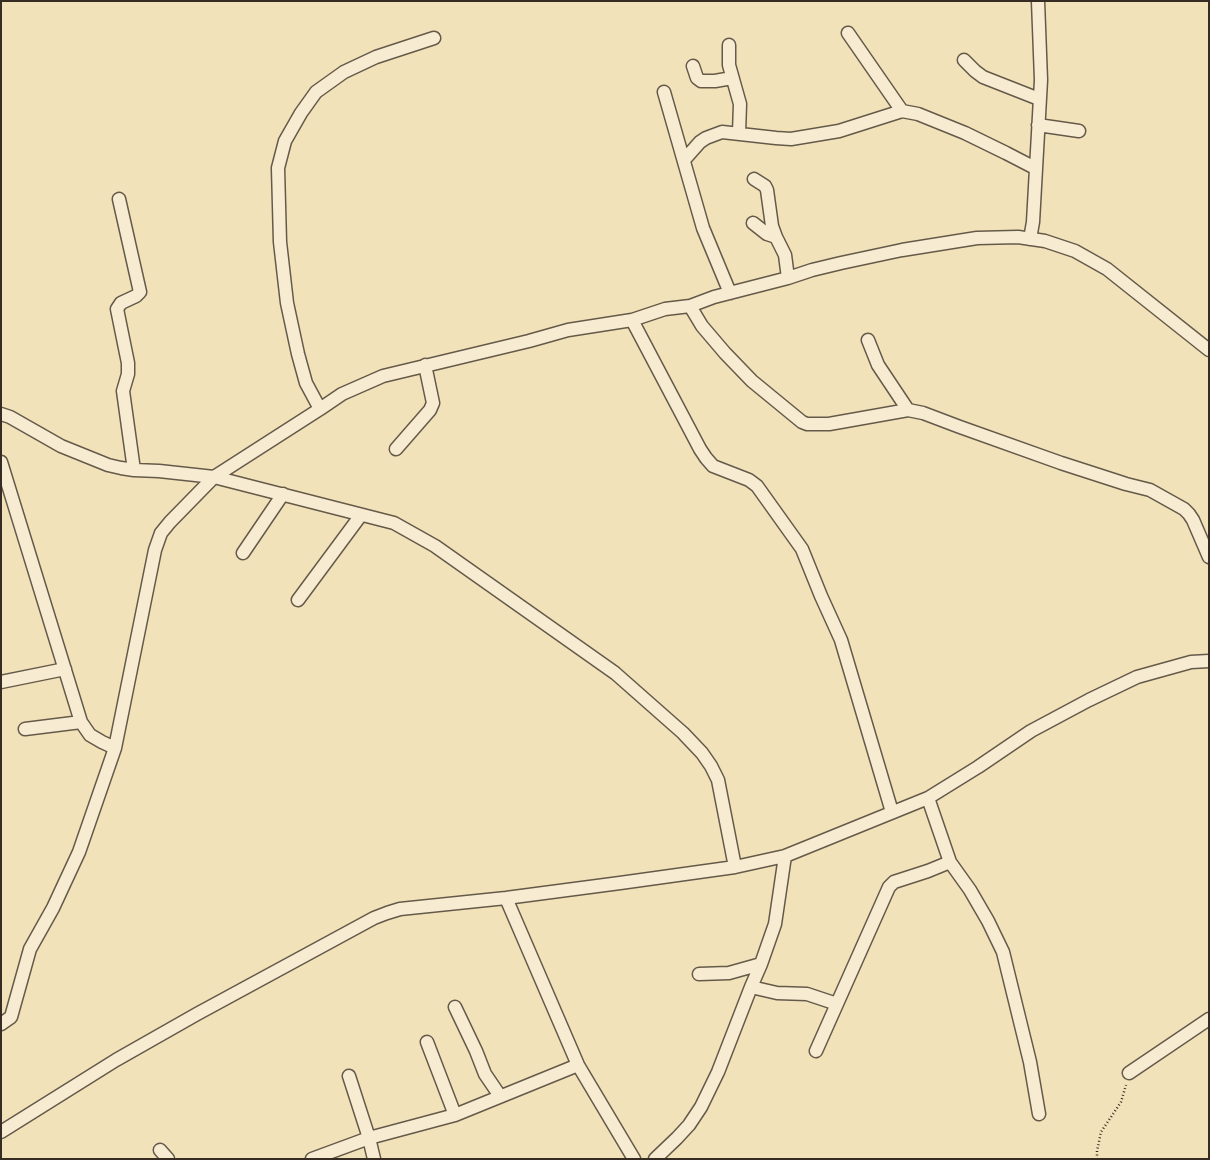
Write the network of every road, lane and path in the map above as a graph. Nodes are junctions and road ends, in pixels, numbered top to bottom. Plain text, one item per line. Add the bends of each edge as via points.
1 (1038, 1) edge
2 (848, 33) dead end
3 (434, 38) dead end
4 (729, 45) dead end
5 (964, 60) dead end
6 (692, 66) dead end
7 (732, 78) junction
8 (664, 92) dead end
9 (1039, 99) junction
10 (902, 111) junction
11 (1038, 125) junction
12 (1078, 131) dead end
13 (739, 133) junction
14 (684, 160) junction
15 (1035, 168) junction
16 (754, 179) dead end
17 (119, 199) dead end
18 (753, 223) dead end
19 (776, 237) junction
20 (1030, 239) junction
21 (788, 278) junction
22 (730, 293) junction
23 (690, 306) junction
24 (632, 320) junction
25 (868, 340) dead end
26 (1209, 350) edge
27 (425, 365) junction
28 (320, 410) junction
29 (908, 410) junction
30 (1, 414) edge
31 (396, 449) dead end
32 (1, 462) edge
33 (134, 470) junction
34 (214, 476) junction
35 (284, 494) junction
36 (361, 515) junction
37 (243, 553) dead end
38 (1209, 557) edge
39 (298, 600) dead end
40 (1209, 661) edge
41 (65, 669) junction
42 (1, 682) edge
43 (81, 722) junction
44 (25, 728) dead end
45 (115, 748) junction
46 (928, 798) junction
47 (892, 812) junction
48 (785, 856) junction
49 (950, 862) junction
50 (735, 867) junction
51 (506, 898) junction
52 (761, 964) junction
53 (699, 974) dead end
54 (751, 987) junction
55 (837, 1004) junction
56 (455, 1007) dead end
57 (1209, 1019) edge
58 (1, 1024) edge
59 (427, 1042) dead end
60 (816, 1050) dead end
61 (578, 1064) junction
62 (1129, 1073) joint
63 (349, 1076) dead end
64 (500, 1096) junction
65 (1039, 1114) dead end
66 (455, 1115) junction
67 (1, 1132) edge
68 (369, 1138) junction
69 (312, 1159) edge
70 (374, 1159) edge
71 (634, 1159) edge
72 (655, 1159) edge
73 (1098, 1159) edge

1 - 9 street
2 - 10 street
3 - 28 street via 344,72 316,92 285,141 278,168 280,242 286,294 306,382
4 - 7 street
5 - 9 street via 975,72
6 - 7 street via 701,81
7 - 13 street via 740,104
8 - 14 street
9 - 11 street
10 - 13 street via 838,132 791,139
10 - 15 street via 918,114 964,133
11 - 12 street
11 - 15 street
13 - 14 street via 722,132 706,138
14 - 22 street via 703,228
15 - 20 street
16 - 19 street via 767,190
17 - 33 street via 140,292 117,309 128,363 123,392
18 - 19 street
19 - 21 street via 785,255
20 - 21 street via 977,238 938,244 841,263
20 - 26 street via 1075,251 1107,269
21 - 22 street
22 - 23 street
23 - 24 street via 665,309
23 - 29 street via 702,326 752,381 802,422 829,424
24 - 27 street via 568,330
24 - 47 street via 706,458 712,466 757,486 802,549 841,640
25 - 29 street via 878,365
27 - 28 street via 383,376 342,394
27 - 31 street via 433,403
28 - 34 street
29 - 38 street via 923,412 1061,463 1150,490 1189,514
30 - 33 street via 61,446 108,465
32 - 41 street
33 - 34 street
34 - 35 street
34 - 45 street via 170,522 155,550
35 - 36 street
35 - 37 street
36 - 39 street
36 - 50 street via 394,523 435,546 615,674 683,733 702,753 718,780
40 - 46 street via 1191,662 1137,677 1089,700 1032,731
41 - 42 street
41 - 43 street
43 - 44 street
43 - 45 street via 90,734
45 - 58 street via 79,852 30,949 11,1017
46 - 47 street
46 - 49 street
47 - 48 street
48 - 50 street
48 - 52 street via 775,924
49 - 55 street via 894,882 889,887
49 - 65 street via 988,921 1002,952 1030,1062
50 - 51 street
51 - 61 street
51 - 67 street via 400,909 374,918 132,1051
52 - 53 street via 729,973
52 - 54 street
54 - 55 street via 777,993 807,994
54 - 72 street via 701,1107 677,1138
55 - 60 street
56 - 64 street via 485,1074
57 - 62 street
59 - 66 street
61 - 64 street
61 - 71 street
62 - 73 path via 1121,1102 1102,1132
63 - 68 street
64 - 66 street
66 - 68 street
68 - 69 street
68 - 70 street

